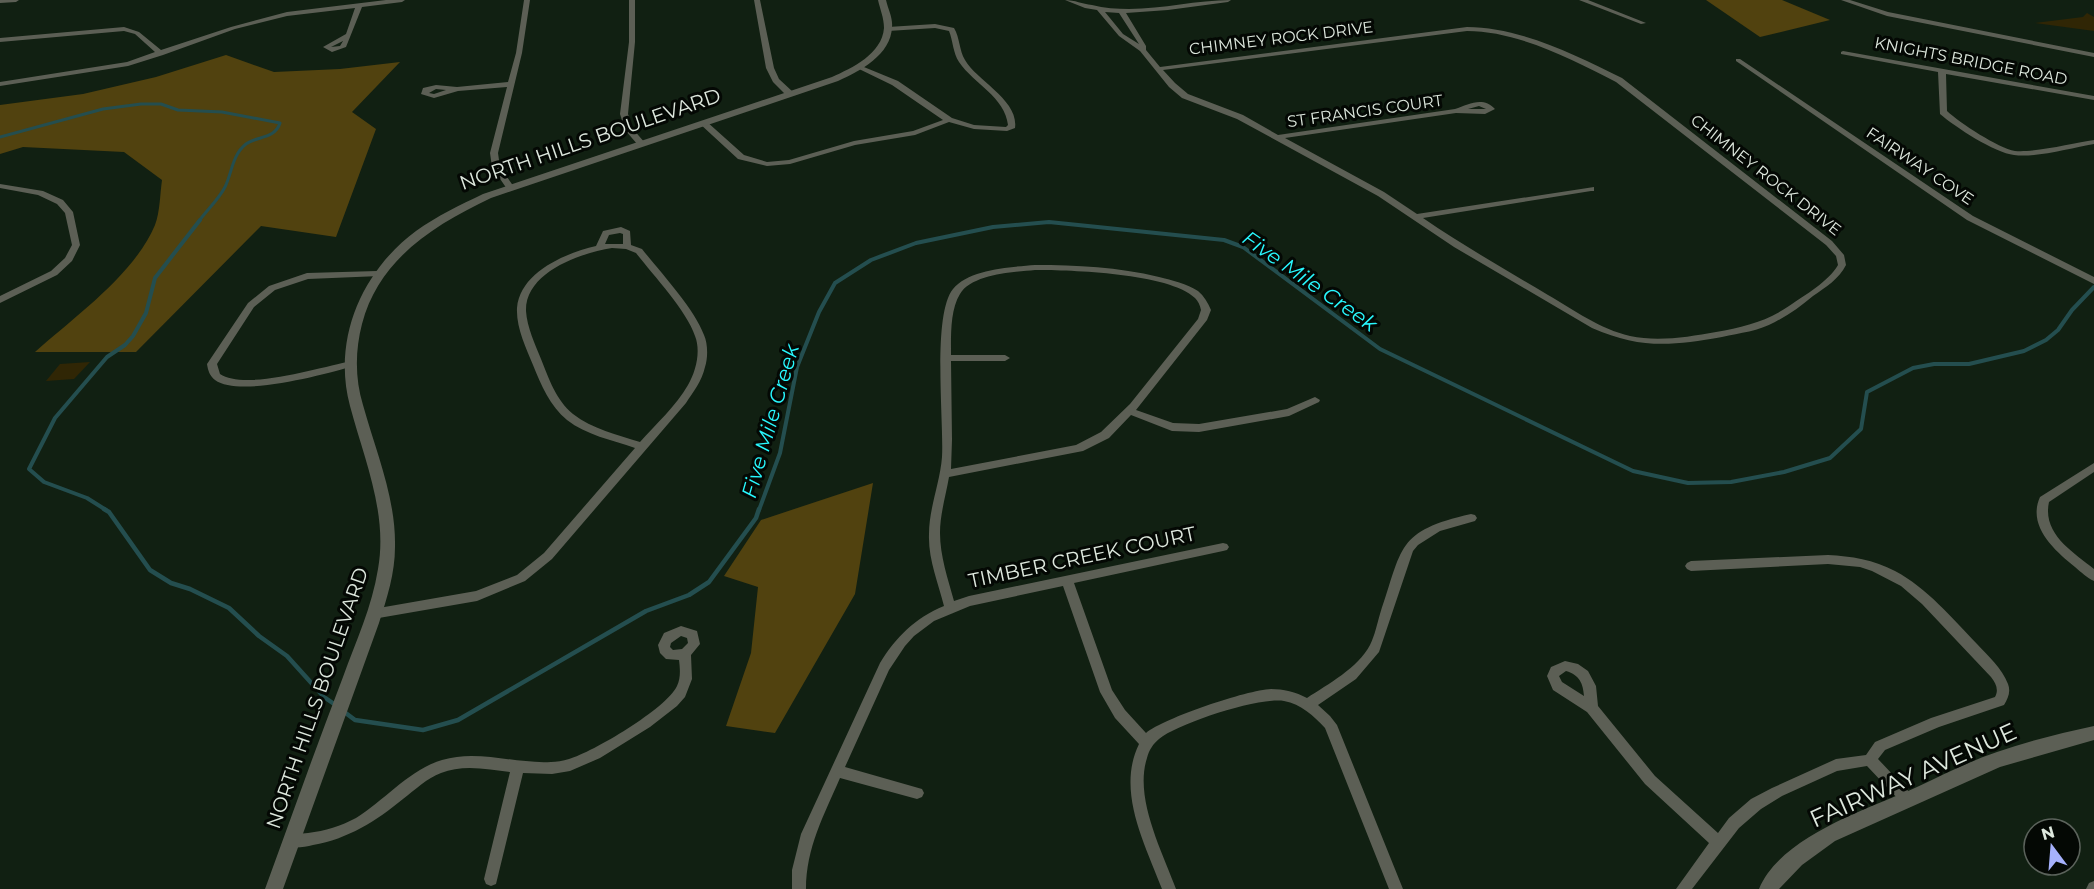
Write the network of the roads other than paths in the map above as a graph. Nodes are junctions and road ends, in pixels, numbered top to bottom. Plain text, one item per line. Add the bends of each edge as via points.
1 (16, 0) edge
2 (402, 0) edge
3 (527, 0) edge
4 (632, 0) edge
5 (757, 0) edge
6 (882, 0) edge
7 (1068, 0) edge
8 (1228, 0) edge
9 (1582, 0) edge
10 (1844, 0) edge
11 (0, 1) edge
12 (360, 4) junction
13 (1100, 10) junction
14 (1121, 11) junction
15 (1643, 23) dead end
16 (888, 29) junction
17 (349, 35) dead end
18 (0, 40) edge
19 (1142, 50) junction
20 (1843, 53) dead end
21 (161, 54) junction
22 (2094, 55) edge
23 (1738, 60) dead end
24 (859, 67) junction
25 (1158, 69) junction
26 (1941, 71) junction
27 (0, 84) edge
28 (511, 84) junction
29 (457, 89) dead end
30 (790, 94) junction
31 (2094, 98) edge
32 (1456, 111) dead end
33 (949, 120) junction
34 (703, 123) junction
35 (1278, 137) junction
36 (2094, 142) edge
37 (641, 144) junction
38 (0, 186) edge
39 (510, 187) junction
40 (1591, 189) dead end
41 (1415, 217) junction
42 (627, 246) junction
43 (598, 248) junction
44 (377, 274) junction
45 (2094, 281) edge
46 (0, 300) edge
47 (946, 358) junction
48 (1005, 358) dead end
49 (351, 364) junction
50 (1315, 400) dead end
51 (1130, 411) junction
52 (643, 447) junction
53 (2094, 467) edge
54 (945, 474) junction
55 (1471, 518) dead end
56 (1223, 547) dead end
57 (1691, 566) dead end
58 (2094, 576) edge
59 (1067, 580) junction
60 (950, 607) junction
61 (373, 614) junction
62 (685, 654) dead end
63 (1307, 705) junction
64 (1592, 708) dead end
65 (2094, 734) edge
66 (1147, 743) junction
67 (1870, 760) junction
68 (518, 766) junction
69 (837, 771) junction
70 (917, 793) dead end
71 (1907, 799) junction
72 (291, 841) junction
73 (1718, 842) junction
74 (491, 879) dead end
75 (274, 889) edge
76 (799, 889) edge
77 (1169, 889) edge
78 (1396, 889) edge
79 (1683, 889) edge
80 (1768, 889) edge

1 - 11 street
2 - 12 street
3 - 28 street
4 - 37 street via 624,114
5 - 30 street via 770,68
6 - 16 street
7 - 13 street
8 - 14 street
9 - 15 street
10 - 22 street via 1896,16
12 - 17 street
12 - 21 street via 267,18
13 - 14 street
13 - 19 street, CHIMNEY ROCK DRIVE via 1121,35
14 - 19 street, CHIMNEY ROCK DRIVE
16 - 24 street, NORTH HILLS BOULEVARD via 882,45
16 - 33 street via 952,29 964,63 1009,113 1012,124 1007,129 967,126
18 - 21 street via 124,29 137,33
19 - 25 street, CHIMNEY ROCK DRIVE
20 - 26 street, KNIGHTS BRIDGE ROAD
21 - 27 street via 112,67
23 - 45 street, FAIRWAY COVE via 1970,218
24 - 30 street, NORTH HILLS BOULEVARD
24 - 33 street via 890,80
25 - 35 street, CHIMNEY ROCK DRIVE via 1185,96
25 - 41 street, CHIMNEY ROCK DRIVE via 1467,29 1508,33 1584,62 1635,91 1829,243 1840,255 1842,265 1837,274 1765,324 1678,342 1646,342 1595,326
26 - 31 street, KNIGHTS BRIDGE ROAD
26 - 36 street via 1943,112 1994,145 2021,153
28 - 29 street
28 - 39 street via 494,153 496,167
30 - 34 street, NORTH HILLS BOULEVARD
32 - 35 street, ST FRANCIS COURT
33 - 34 street via 915,133 854,143 773,164 741,157
34 - 37 street, NORTH HILLS BOULEVARD
35 - 41 street, CHIMNEY ROCK DRIVE
37 - 39 street, NORTH HILLS BOULEVARD
38 - 46 street via 40,193 60,202 69,212 76,245 69,259 54,273
39 - 44 street, NORTH HILLS BOULEVARD via 443,218 407,244
40 - 41 street
42 - 43 street
42 - 43 street via 627,232 621,230 606,233
42 - 52 street via 639,251 690,317 702,346 701,366 693,385
43 - 52 street via 566,259 534,280 526,292 522,316 553,398 563,411 587,427
44 - 49 street, NORTH HILLS BOULEVARD via 358,315
44 - 49 street via 307,276 272,288 250,305 212,364 212,370 217,377 238,384
47 - 48 street
47 - 51 street via 953,297 961,285 981,274 1021,267 1103,271 1142,276 1194,292 1203,302 1205,314
47 - 54 street
49 - 61 street, NORTH HILLS BOULEVARD via 355,402 387,515 386,567
50 - 51 street via 1289,412 1199,428 1172,427
51 - 54 street via 1105,435 1079,448
52 - 61 street via 548,556 521,578 477,596
53 - 58 street via 2044,500 2039,515 2047,532
54 - 60 street via 934,523 935,546
55 - 63 street via 1431,528 1415,539 1408,549 1375,648 1352,675
56 - 59 street, TIMBER CREEK COURT
57 - 67 street via 1834,558 1865,563 1886,571 1917,592 2004,685 1999,701 1880,746
59 - 60 street, TIMBER CREEK COURT
59 - 66 street via 1106,692
60 - 69 street, TIMBER CREEK COURT via 926,618 894,649
61 - 72 street, NORTH HILLS BOULEVARD
62 - 68 street via 686,681 671,705 659,714 570,765
63 - 66 street via 1285,696 1262,696 1160,731
63 - 78 street via 1323,716 1333,732
64 - 73 street via 1650,780
65 - 71 street, FAIRWAY AVENUE via 1996,760
66 - 77 street via 1136,781
67 - 71 street
67 - 73 street via 1836,765 1777,792 1756,804
68 - 72 street via 468,762 442,766 353,828 312,840
68 - 74 street
69 - 70 street
69 - 76 street, TIMBER CREEK COURT via 808,834 799,870
71 - 80 street, FAIRWAY AVENUE via 1803,851
72 - 75 street, NORTH HILLS BOULEVARD
73 - 79 street

